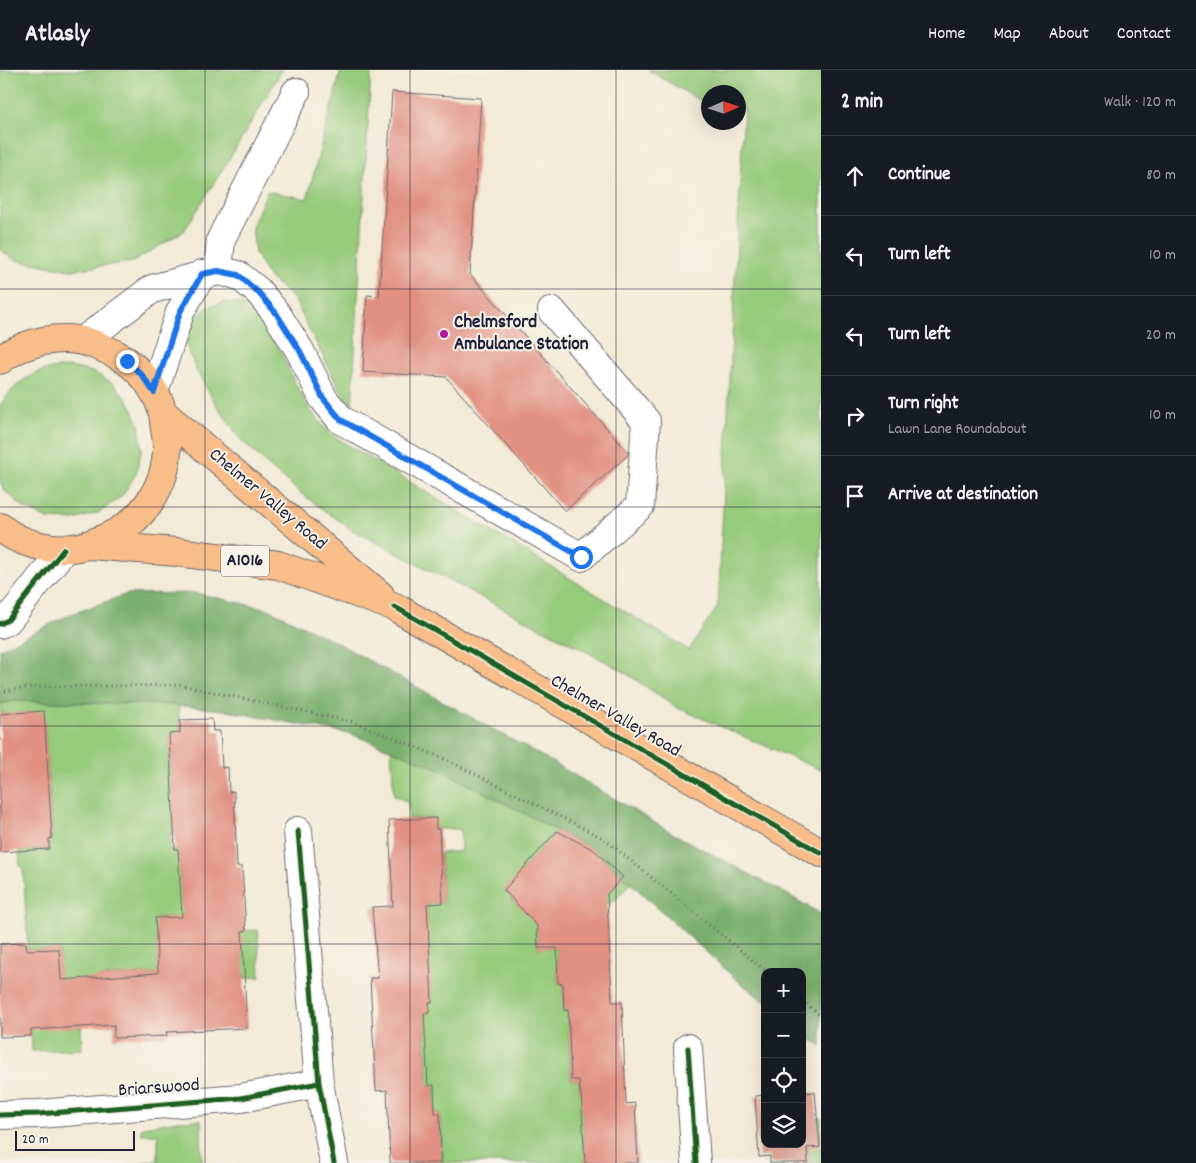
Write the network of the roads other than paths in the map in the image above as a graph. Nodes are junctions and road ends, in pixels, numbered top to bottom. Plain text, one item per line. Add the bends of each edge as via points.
1 (296, 92) dead end
2 (210, 272) junction
3 (552, 311) dead end
4 (83, 341) junction
5 (12, 343) edge
6 (0, 360) edge
7 (158, 402) junction
8 (0, 527) edge
9 (76, 547) junction
10 (394, 607) junction
11 (0, 624) edge
12 (298, 831) dead end
13 (821, 853) edge
14 (688, 1048) dead end
15 (319, 1083) junction
16 (0, 1115) edge
17 (334, 1163) edge
18 (696, 1163) edge

1 - 2 street via 221,239
2 - 3 street via 238,275 258,292 276,313 300,351 323,398 341,420 581,557 640,506 646,421
2 - 4 street via 152,289
2 - 7 street via 180,312
4 - 5 main road, A1016 via 54,339
4 - 7 main road, A1016 via 127,361 141,374
5 - 6 main road, A1016 via 7,355
7 - 9 main road via 167,447 165,467 156,493 139,515 119,532
7 - 10 main road, Chelmer Valley Road / A1016
8 - 9 main road, A1016 via 44,547
9 - 10 main road, Chelmer Valley Road / A1016 via 177,552 278,565
9 - 11 street via 8,620
10 - 13 main road, Chelmer Valley Road / A1016
12 - 15 street
14 - 18 street
15 - 16 street, Briarswood via 241,1098
15 - 17 street

